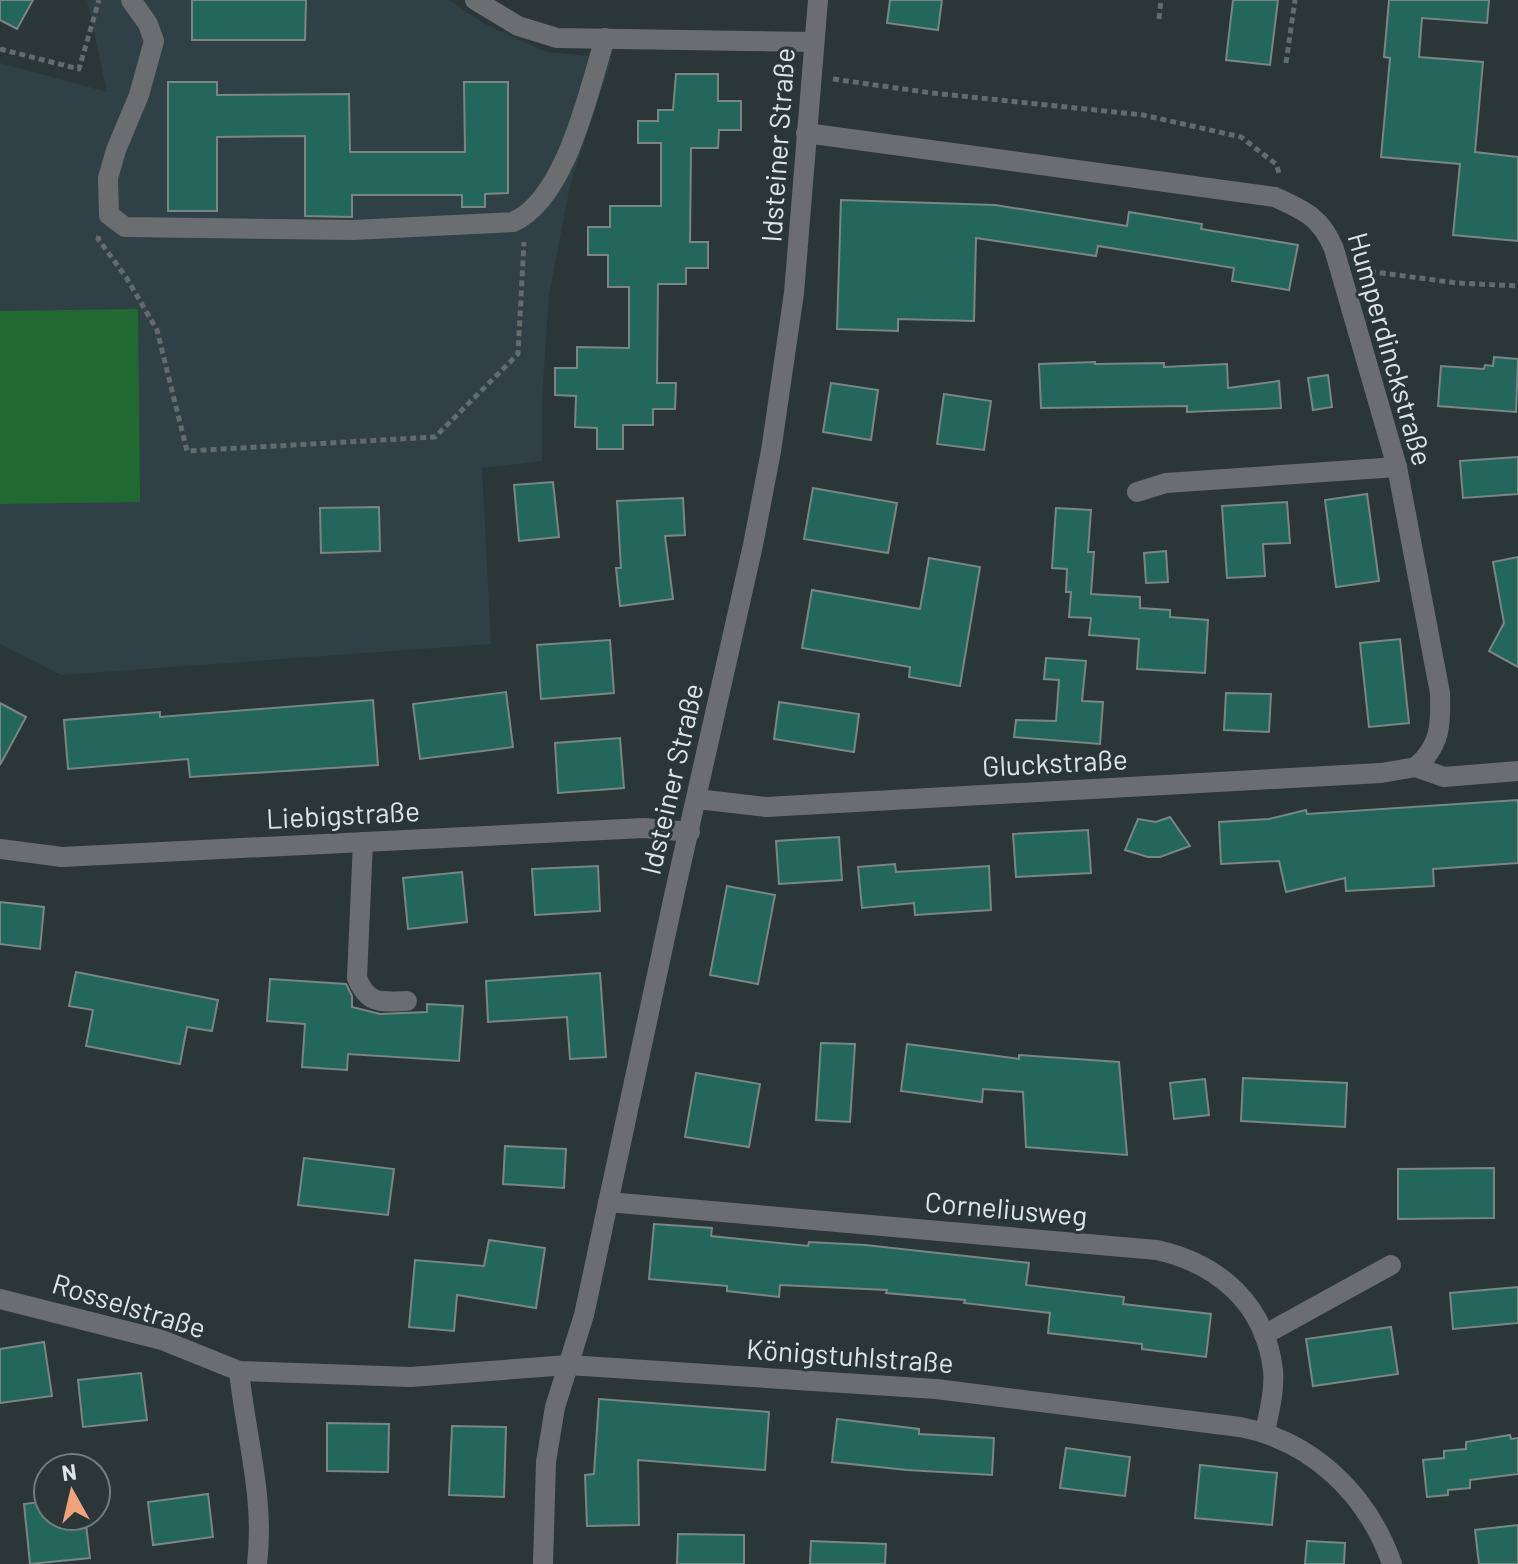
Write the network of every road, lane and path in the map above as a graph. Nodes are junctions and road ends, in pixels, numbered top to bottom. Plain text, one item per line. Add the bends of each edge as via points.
1 (99, 0) edge
2 (131, 0) edge
3 (475, 0) edge
4 (818, 0) edge
5 (1161, 0) edge
6 (1295, 0) edge
7 (1159, 19) dead end
8 (605, 38) junction
9 (814, 42) junction
10 (0, 49) edge
11 (1286, 63) dead end
12 (811, 76) junction
13 (806, 133) junction
14 (1290, 204) junction
15 (109, 215) junction
16 (525, 217) junction
17 (1339, 267) junction
18 (1518, 286) edge
19 (1397, 467) junction
20 (1137, 492) dead end
21 (1416, 767) junction
22 (1518, 771) edge
23 (697, 799) junction
24 (690, 832) junction
25 (363, 842) junction
26 (0, 849) edge
27 (407, 1001) dead end
28 (608, 1202) junction
29 (1391, 1265) dead end
30 (0, 1299) edge
31 (1264, 1335) junction
32 (568, 1365) junction
33 (239, 1371) junction
34 (1265, 1432) junction
35 (257, 1564) edge
36 (543, 1564) edge
37 (1392, 1564) edge

1 - 10 path via 79,69
2 - 15 street via 154,41 108,178
3 - 8 street via 536,33
4 - 9 street, Idsteiner Straße
5 - 7 path
6 - 11 path
8 - 9 street
8 - 16 street via 572,148
9 - 12 street, Idsteiner Straße
12 - 13 street, Idsteiner Straße
12 - 14 path via 1143,115 1241,137 1276,164
13 - 14 street, Humperdinckstraße via 1275,197
13 - 23 street, Idsteiner Straße via 794,293 771,451
14 - 17 street, Humperdinckstraße via 1325,229
15 - 16 street via 125,227 215,230 493,225
15 - 16 path via 98,239 157,330 187,451 435,437 518,354
17 - 18 path
17 - 19 street, Humperdinckstraße
19 - 20 street via 1166,483
19 - 21 street, Humperdinckstraße via 1440,693 1437,742
21 - 22 street via 1444,777
21 - 23 street, Gluckstraße via 766,807
23 - 24 street, Idsteiner Straße
24 - 25 street, Liebigstraße via 644,828
24 - 28 street, Idsteiner Straße
25 - 26 street, Liebigstraße via 62,857
25 - 27 street via 357,978 363,993 380,1002
28 - 31 street, Corneliusweg via 1157,1250 1193,1261 1233,1285 1257,1316
28 - 32 street, Idsteiner Straße
29 - 31 street
30 - 33 street, Rosselstraße via 162,1340
31 - 34 street, Corneliusweg via 1273,1370
32 - 33 street, Königstuhlstraße via 411,1377
32 - 34 street, Königstuhlstraße via 936,1389
32 - 36 street, Idsteiner Straße via 546,1462
33 - 35 street via 260,1506
34 - 37 street, Königstuhlstraße via 1309,1454 1339,1478 1373,1519

